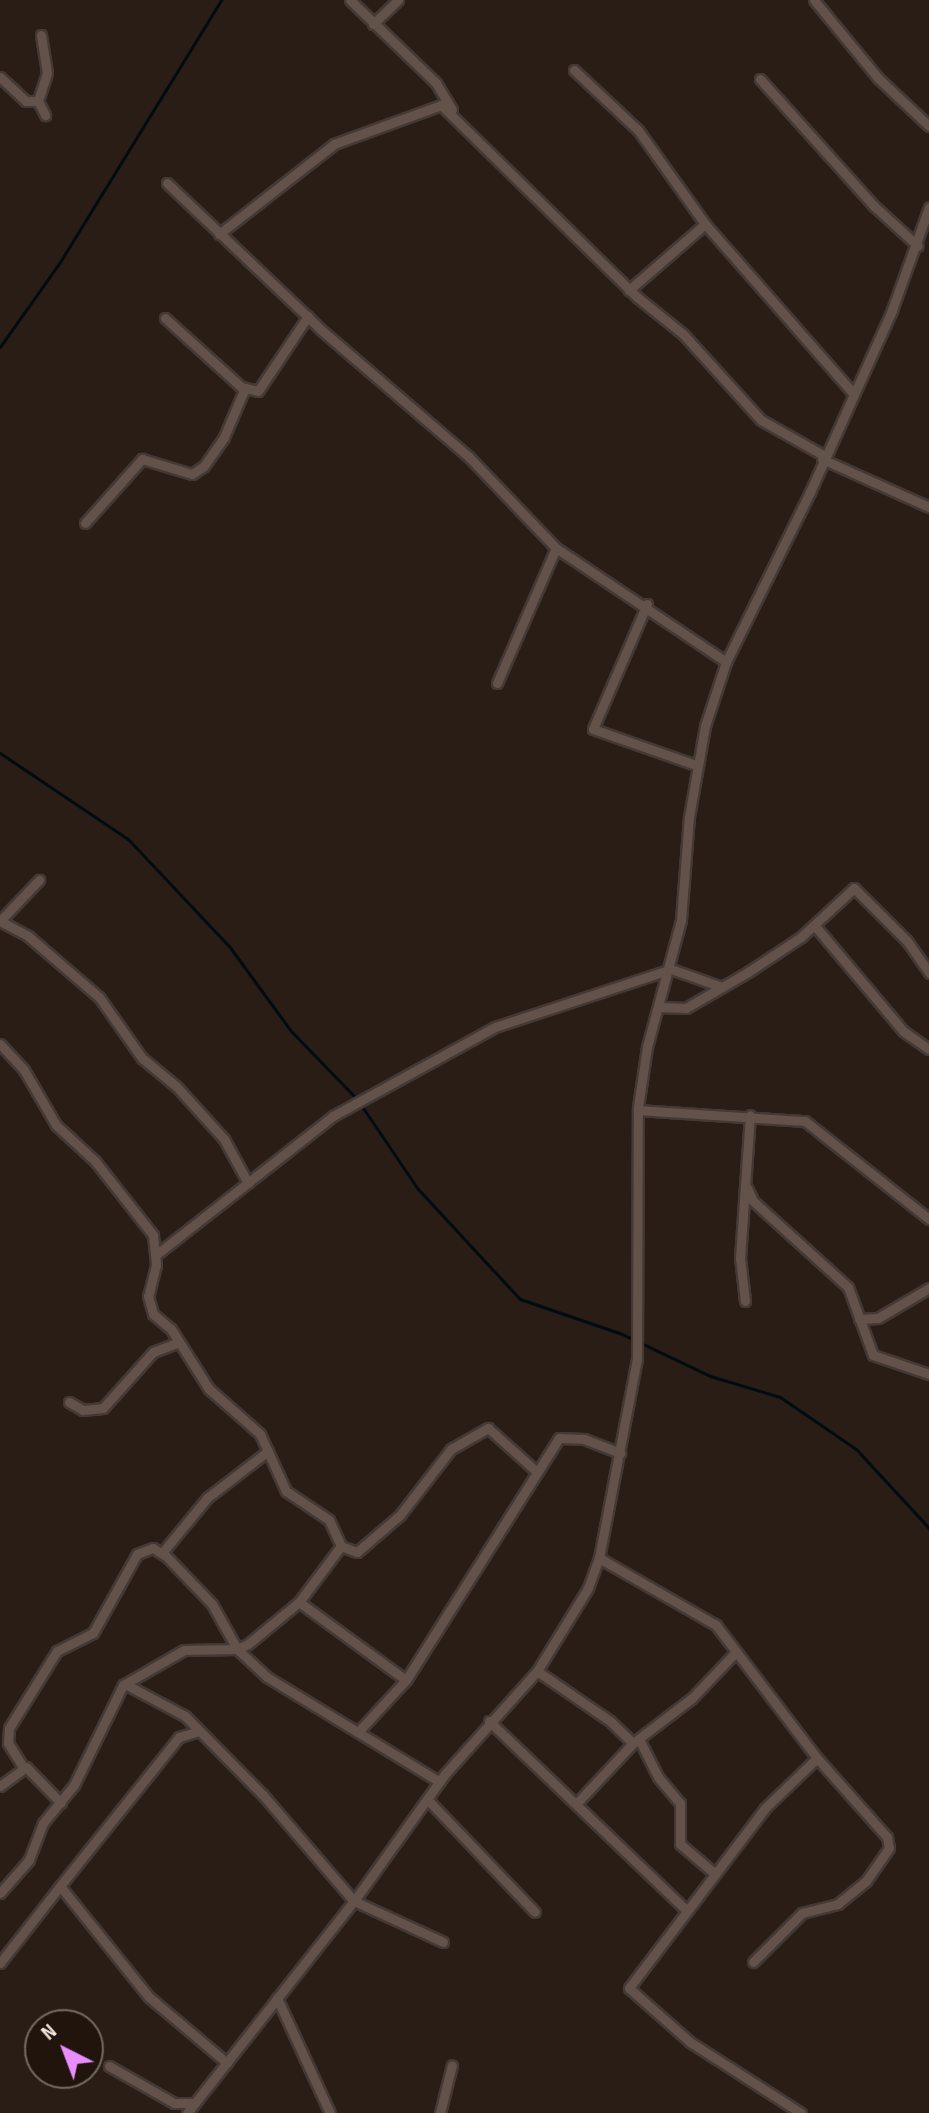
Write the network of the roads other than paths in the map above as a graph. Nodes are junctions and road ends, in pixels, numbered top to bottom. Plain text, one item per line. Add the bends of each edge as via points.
1 (350, 0) edge
2 (398, 0) edge
3 (814, 0) edge
4 (373, 24) junction
5 (41, 35) dead end
6 (574, 70) dead end
7 (0, 77) edge
8 (760, 79) dead end
9 (38, 101) junction
10 (452, 110) junction
11 (45, 115) dead end
12 (929, 126) edge
13 (167, 183) dead end
14 (929, 207) edge
15 (705, 224) junction
16 (219, 234) junction
17 (918, 246) junction
18 (629, 290) junction
19 (308, 316) junction
20 (165, 318) dead end
21 (245, 388) junction
22 (853, 393) junction
23 (823, 457) junction
24 (929, 507) edge
25 (85, 523) dead end
26 (556, 548) junction
27 (647, 604) junction
28 (726, 662) junction
29 (497, 683) dead end
30 (696, 765) junction
31 (39, 880) dead end
32 (0, 921) edge
33 (815, 926) junction
34 (671, 969) junction
35 (929, 973) edge
36 (722, 987) junction
37 (659, 1007) junction
38 (0, 1044) edge
39 (929, 1049) edge
40 (638, 1110) junction
41 (750, 1115) junction
42 (248, 1183) junction
43 (747, 1188) junction
44 (929, 1219) edge
45 (157, 1254) junction
46 (929, 1288) edge
47 (745, 1301) dead end
48 (859, 1319) junction
49 (179, 1342) junction
50 (929, 1374) edge
51 (69, 1402) dead end
52 (268, 1451) junction
53 (620, 1453) junction
54 (536, 1471) junction
55 (341, 1546) junction
56 (162, 1553) junction
57 (599, 1558) junction
58 (299, 1602) junction
59 (237, 1649) junction
60 (736, 1652) junction
61 (537, 1671) junction
62 (406, 1680) junction
63 (125, 1684) junction
64 (489, 1721) junction
65 (199, 1731) junction
66 (358, 1732) junction
67 (636, 1741) junction
68 (817, 1758) junction
69 (23, 1767) junction
70 (440, 1782) junction
71 (0, 1786) edge
72 (427, 1799) junction
73 (61, 1803) junction
74 (576, 1804) junction
75 (714, 1873) junction
76 (60, 1886) junction
77 (0, 1893) edge
78 (354, 1901) junction
79 (686, 1910) junction
80 (535, 1912) dead end
81 (443, 1942) dead end
82 (753, 1962) dead end
83 (0, 1963) edge
84 (277, 1998) junction
85 (266, 2014) junction
86 (281, 2016) junction
87 (227, 2063) junction
88 (452, 2065) dead end
89 (109, 2066) dead end
90 (195, 2103) junction
91 (187, 2113) edge
92 (330, 2113) edge
93 (440, 2113) edge
94 (801, 2113) edge

1 - 4 street
2 - 4 street
3 - 12 street via 878,78
4 - 10 street via 436,83
5 - 9 street via 47,73
6 - 15 street via 638,130
7 - 9 street via 26,101
8 - 17 street via 874,206
9 - 11 street
10 - 16 street via 432,107 334,144
10 - 18 street
13 - 16 street
14 - 17 street
15 - 18 street
15 - 22 street
16 - 19 street
17 - 22 street
18 - 23 street via 683,334 761,420
19 - 21 street via 258,391
19 - 26 street via 469,457
20 - 21 street
21 - 25 street via 224,437 204,466 192,474 142,459
22 - 23 street
23 - 24 street
23 - 28 street
26 - 27 street
26 - 29 street
27 - 28 street via 697,647
27 - 30 street via 593,729
28 - 30 street
30 - 34 street via 686,887
31 - 32 street
32 - 42 street via 28,936 99,997 142,1058 224,1139
33 - 35 street via 854,888 907,941
33 - 36 street
33 - 39 street via 903,1031
34 - 36 street
34 - 37 street
34 - 42 street via 495,1027 333,1116
36 - 37 street via 686,1008
37 - 40 street
38 - 45 street via 24,1070 56,1125 74,1138 145,1223
40 - 41 street
40 - 53 street via 637,1359
41 - 43 street
41 - 44 street via 814,1125
42 - 45 street
43 - 47 street via 740,1258
43 - 48 street via 760,1208 848,1287
45 - 49 street via 150,1306
46 - 48 street via 878,1318
48 - 50 street via 873,1355
49 - 51 street via 153,1352 103,1408 83,1410
49 - 52 street via 209,1389 255,1428
52 - 55 street via 286,1491 329,1520
52 - 56 street via 207,1498
53 - 54 street via 584,1439 559,1438
53 - 57 street
54 - 55 street via 488,1428 451,1449 400,1515 357,1552
54 - 62 street
55 - 58 street
56 - 59 street via 218,1611
56 - 69 street via 153,1548 137,1554 93,1633 62,1645 41,1676 8,1736
57 - 60 street via 645,1588 706,1616
57 - 61 street via 570,1622
58 - 59 street
58 - 62 street
59 - 63 street via 184,1650
59 - 66 street via 267,1677
60 - 67 street via 692,1698
60 - 68 street
61 - 64 street
61 - 67 street
62 - 66 street
63 - 65 street via 185,1716
63 - 73 street
64 - 70 street
64 - 74 street
65 - 76 street via 179,1737
65 - 78 street
66 - 70 street
67 - 74 street
67 - 75 street via 680,1803 680,1844
68 - 75 street via 765,1808
68 - 82 street via 880,1824 889,1848 866,1881 838,1904 802,1913
69 - 71 street
69 - 73 street
70 - 72 street
72 - 78 street
72 - 80 street
73 - 77 street via 43,1823 29,1860
74 - 79 street
75 - 79 street
76 - 83 street
76 - 87 street via 149,1997
78 - 81 street
78 - 84 street
79 - 94 street via 629,1988 690,2042
84 - 85 street
84 - 86 street
85 - 86 street
85 - 87 street
86 - 92 street
87 - 90 street
88 - 93 street
89 - 90 street via 174,2103
90 - 91 street

